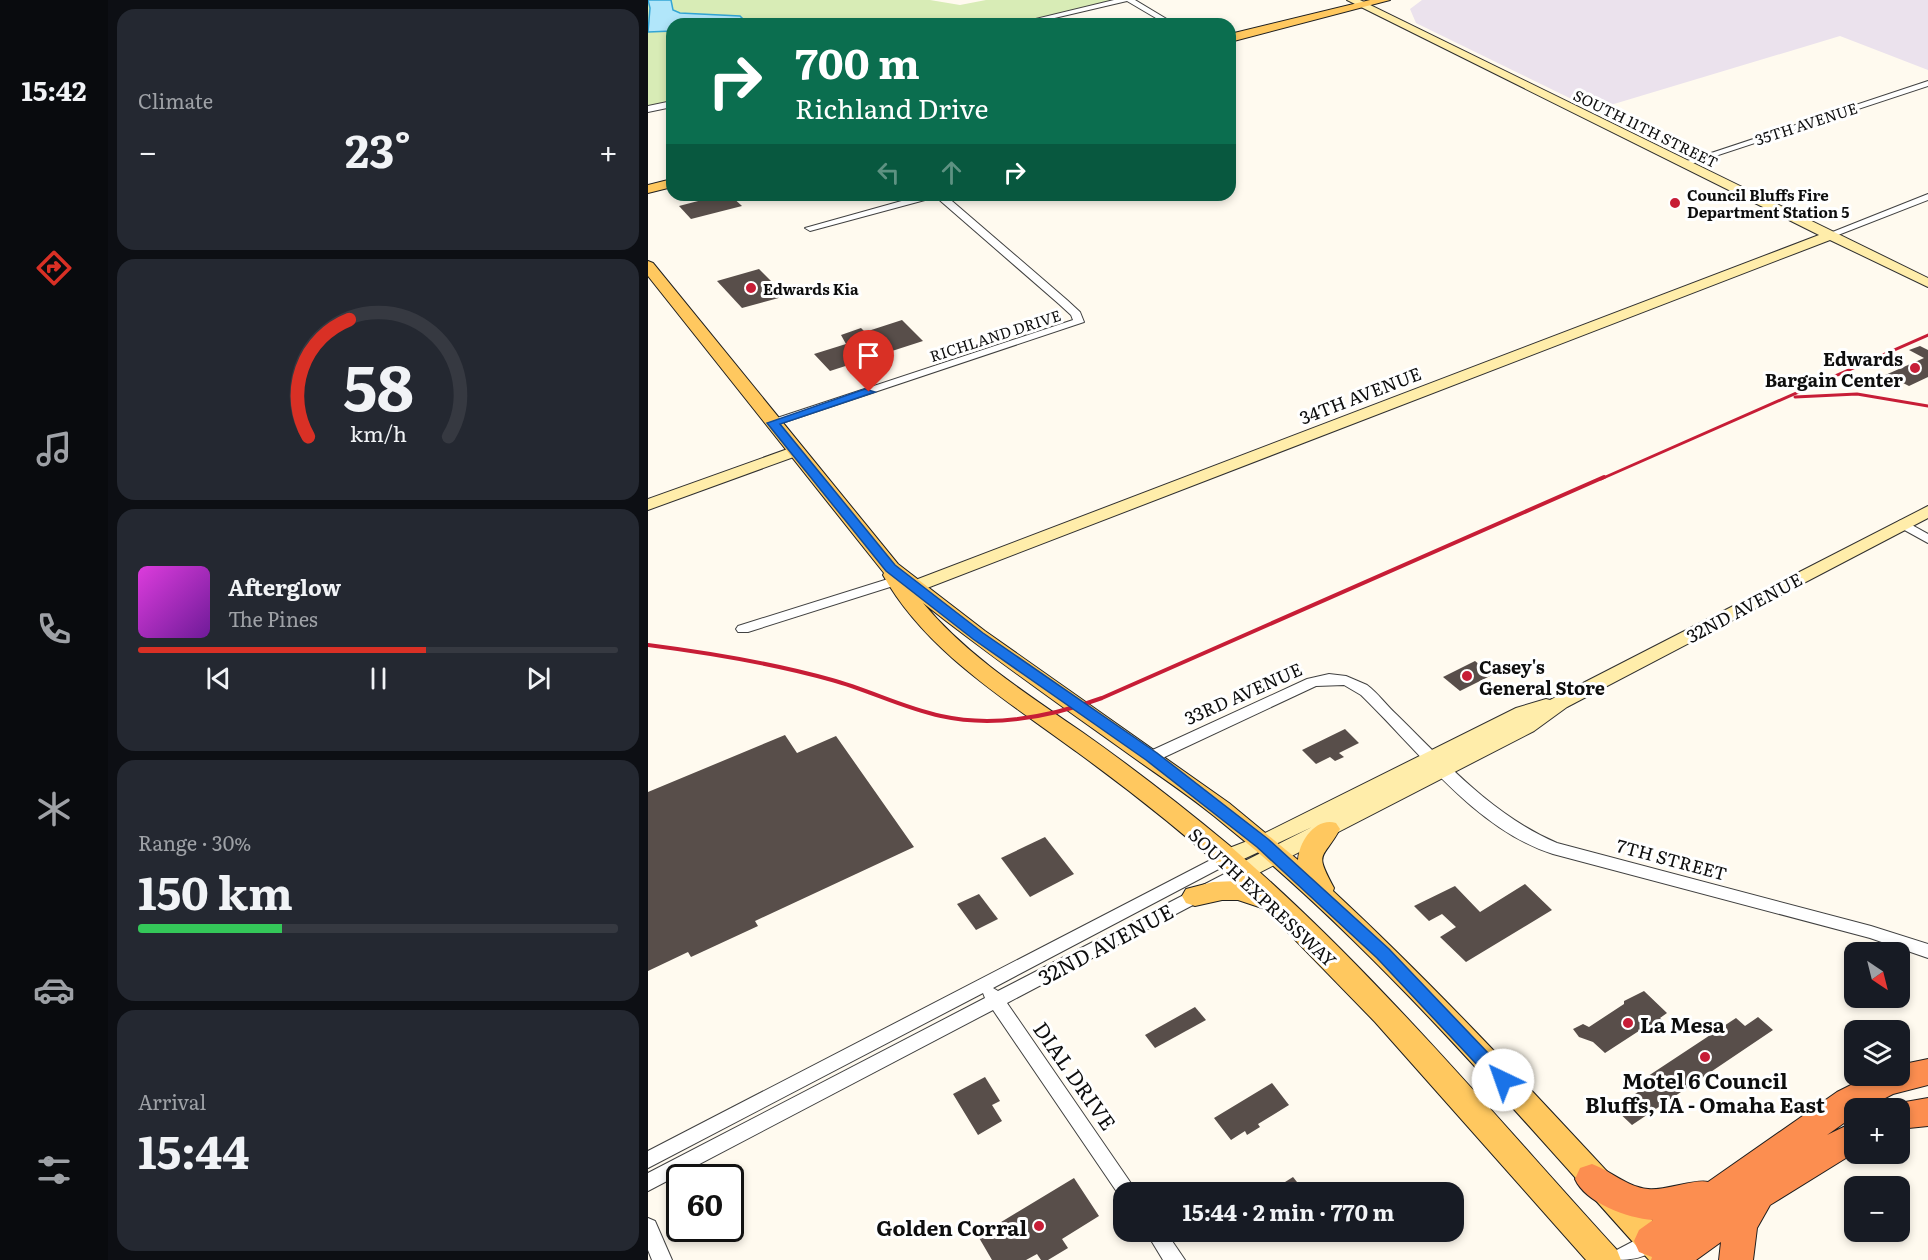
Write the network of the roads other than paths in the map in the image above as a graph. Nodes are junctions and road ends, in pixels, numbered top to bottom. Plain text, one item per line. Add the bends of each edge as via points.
1 (1124, 0) edge
2 (1130, 0) edge
3 (1384, 0) edge
4 (1357, 2) edge
5 (1045, 18) edge
6 (1161, 18) edge
7 (1236, 31) edge
8 (1236, 36) edge
9 (1928, 83) edge
10 (666, 105) edge
11 (648, 109) edge
12 (1685, 164) junction
13 (666, 176) edge
14 (648, 181) edge
15 (666, 184) edge
16 (648, 189) edge
17 (1928, 197) edge
18 (911, 201) edge
19 (946, 201) edge
20 (810, 228) dead end
21 (1830, 235) junction
22 (648, 266) edge
23 (1928, 283) edge
24 (772, 423) junction
25 (796, 451) junction
26 (648, 505) edge
27 (1928, 511) edge
28 (1903, 524) junction
29 (1928, 539) edge
30 (902, 581) junction
31 (743, 628) dead end
32 (1151, 757) junction
33 (1437, 763) junction
34 (1328, 829) junction
35 (1270, 849) junction
36 (1234, 865) junction
37 (1195, 896) junction
38 (1338, 910) junction
39 (1288, 916) junction
40 (1928, 951) edge
41 (985, 985) junction
42 (996, 1000) junction
43 (1928, 1072) edge
44 (1928, 1112) edge
45 (1910, 1114) edge
46 (1844, 1141) edge
47 (648, 1160) edge
48 (1592, 1179) junction
49 (648, 1182) edge
50 (1121, 1182) edge
51 (1752, 1183) junction
52 (648, 1227) edge
53 (1162, 1242) edge
54 (1664, 1255) edge
55 (662, 1260) edge
56 (1175, 1260) edge
57 (1606, 1260) edge
58 (1618, 1260) edge
59 (1736, 1260) edge

1 - 5 street
2 - 6 street
3 - 4 main road
4 - 7 main road
4 - 8 main road
4 - 12 street, SOUTH 11TH STREET
9 - 12 street, 35TH AVENUE
10 - 11 street
12 - 21 street, SOUTH 11TH STREET
13 - 14 main road
15 - 16 main road
17 - 21 street
18 - 20 street
19 - 24 street, RICHLAND DRIVE via 1063,302 1079,322
21 - 23 street, SOUTH 11TH STREET
21 - 30 street, 34TH AVENUE
22 - 24 main road, SOUTH EXPRESSWAY
24 - 25 main road, SOUTH EXPRESSWAY
25 - 26 street
25 - 30 main road, SOUTH EXPRESSWAY
27 - 28 street, 32ND AVENUE
28 - 29 street
28 - 33 street, 32ND AVENUE via 1560,702 1527,726
30 - 31 street
30 - 32 main road, SOUTH EXPRESSWAY
30 - 36 main road, SOUTH EXPRESSWAY via 928,621 993,677 1129,778
32 - 33 street, 33RD AVENUE via 1312,682 1330,679 1365,691
32 - 35 main road, SOUTH EXPRESSWAY
33 - 34 street, 32ND AVENUE
33 - 35 street, 32ND AVENUE
33 - 40 street, 7TH STREET via 1518,833 1539,843 1871,932
34 - 35 street, 32ND AVENUE
34 - 38 main road via 1311,849 1308,862
35 - 36 street, 32ND AVENUE
35 - 38 main road, SOUTH EXPRESSWAY
36 - 37 street, 32ND AVENUE
36 - 39 main road, SOUTH EXPRESSWAY
36 - 41 street, 32ND AVENUE
37 - 39 main road via 1242,890
37 - 42 street, 32ND AVENUE
38 - 48 main road, SOUTH EXPRESSWAY via 1458,1031
39 - 57 main road, SOUTH EXPRESSWAY
41 - 42 street, DIAL DRIVE
41 - 47 street, 32ND AVENUE
42 - 49 street, 32ND AVENUE
42 - 50 street, DIAL DRIVE
43 - 51 highway via 1886,1082 1848,1102
44 - 45 highway
46 - 51 highway
48 - 51 highway via 1621,1198 1653,1207
48 - 54 main road, SOUTH EXPRESSWAY
51 - 54 highway
51 - 59 highway via 1740,1224
52 - 55 street
53 - 56 street
54 - 58 street

